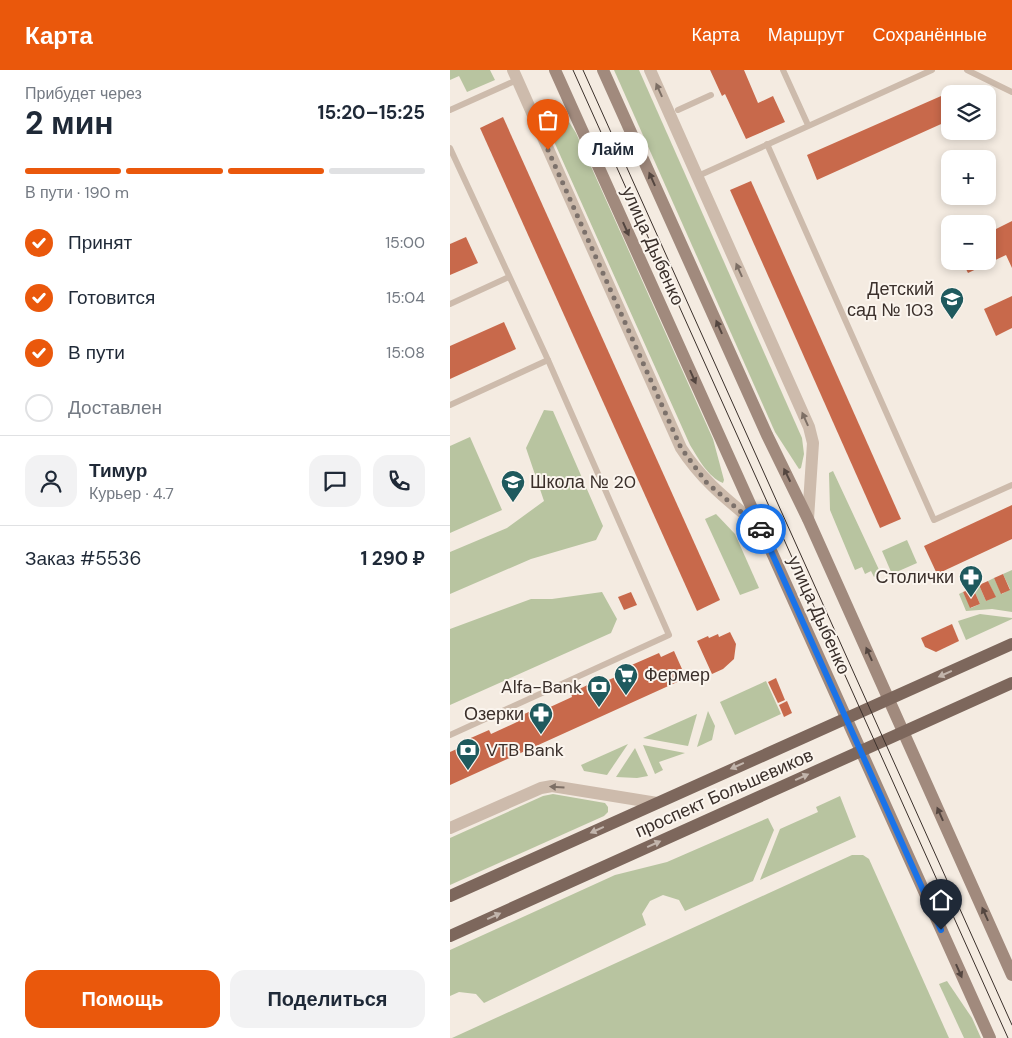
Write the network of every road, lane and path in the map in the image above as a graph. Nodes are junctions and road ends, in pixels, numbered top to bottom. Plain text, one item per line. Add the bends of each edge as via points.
1 (555, 70) edge
2 (604, 70) edge
3 (650, 70) edge
4 (782, 70) edge
5 (932, 70) edge
6 (967, 70) edge
7 (515, 75) edge
8 (1012, 92) edge
9 (711, 95) dead end
10 (450, 110) edge
11 (678, 110) dead end
12 (808, 126) junction
13 (767, 144) junction
14 (450, 148) edge
15 (698, 176) junction
16 (509, 277) junction
17 (450, 304) edge
18 (548, 360) junction
19 (450, 405) edge
20 (1012, 485) edge
21 (808, 519) junction
22 (760, 526) junction
23 (1012, 644) edge
24 (1012, 683) edge
25 (888, 699) junction
26 (846, 718) junction
27 (903, 732) junction
28 (450, 735) edge
29 (861, 751) junction
30 (657, 803) junction
31 (450, 828) edge
32 (450, 896) edge
33 (450, 936) edge
34 (1012, 975) edge
35 (990, 1038) edge

1 -> 22 main road, улица Дыбенко
21 -> 2 main road, улица Дыбенко via 767,435
15 -> 3 street
4 - 12 lane
5 - 12 lane
6 - 8 lane
7 - 10 lane
7 - 22 street via 681,448 706,482
9 - 11 lane
12 - 13 lane
13 - 15 lane
13 - 20 lane via 934,520
14 - 16 lane
21 -> 15 street via 813,443 808,427
16 - 17 lane
16 - 18 lane
18 - 19 lane
18 - 28 lane via 669,636
25 -> 21 main road, улица Дыбенко
22 - 26 main road, улица Дыбенко
23 -> 25 main road, проспект Большевиков
24 - 27 main road, проспект Большевиков
25 - 26 main road, проспект Большевиков
25 - 27 main road, улица Дыбенко
26 - 29 main road, улица Дыбенко
26 -> 30 main road, проспект Большевиков
27 - 29 main road, проспект Большевиков
34 -> 27 main road, улица Дыбенко
33 -> 29 main road, проспект Большевиков
29 -> 35 main road, улица Дыбенко
30 -> 31 street, проспект Большевиков via 552,786
30 -> 32 main road, проспект Большевиков

